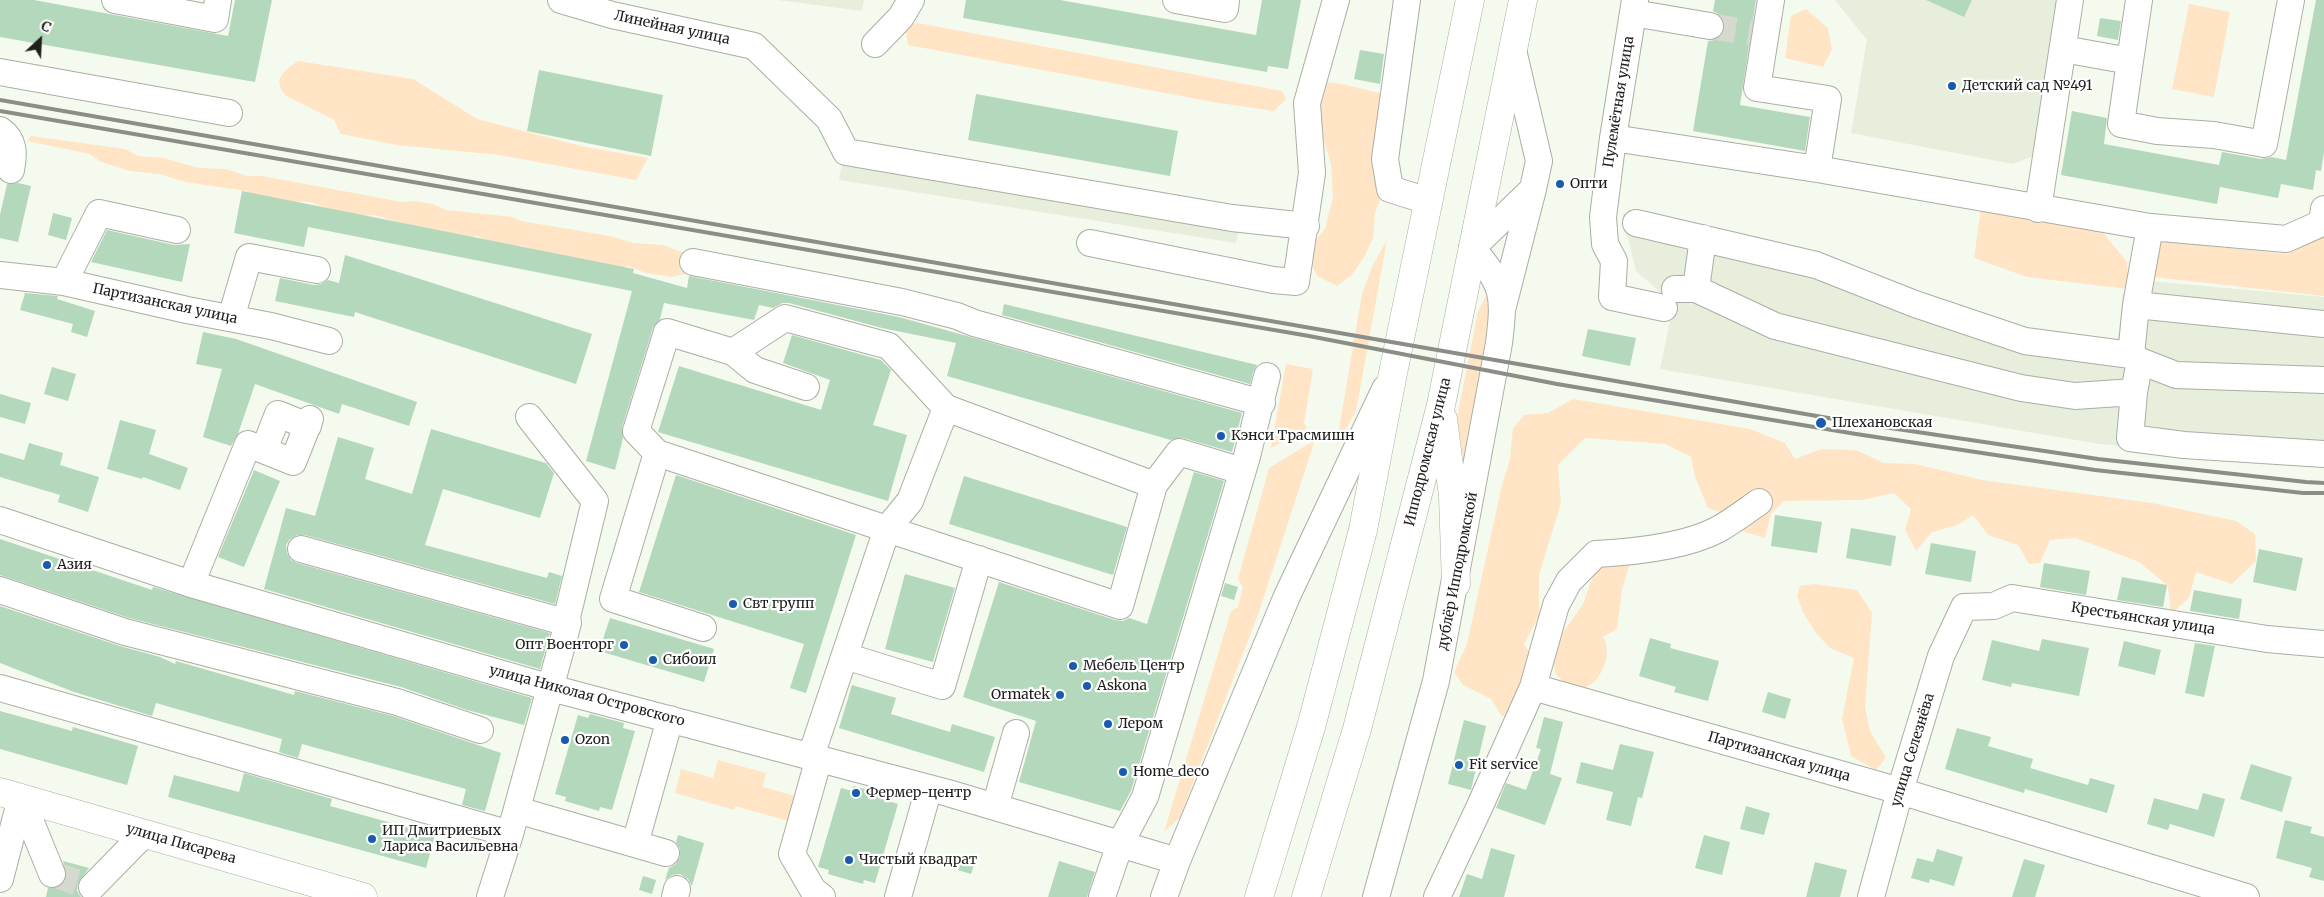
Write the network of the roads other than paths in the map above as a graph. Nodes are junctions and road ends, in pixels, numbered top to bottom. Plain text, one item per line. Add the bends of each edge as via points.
1 (115, 0) edge
2 (218, 0) edge
3 (561, 0) edge
4 (911, 0) edge
5 (1176, 0) edge
6 (1226, 0) edge
7 (1336, 0) edge
8 (1470, 0) edge
9 (1523, 0) edge
10 (1771, 0) edge
11 (2070, 0) edge
12 (2139, 0) edge
13 (2292, 0) edge
14 (1634, 6) edge
15 (1402, 14) edge
16 (1710, 26) tunnel mouth
17 (875, 44) dead end
18 (2063, 49) junction
19 (1513, 50) junction
20 (2130, 61) junction
21 (0, 72) edge
22 (229, 113) dead end
23 (0, 130) edge
24 (1613, 138) junction
25 (1817, 169) junction
26 (11, 170) dead end
27 (1533, 189) junction
28 (1428, 201) junction
29 (2038, 209) junction
30 (2324, 210) edge
31 (1636, 223) dead end
32 (1306, 226) junction
33 (2150, 227) junction
34 (177, 230) dead end
35 (1703, 238) junction
36 (1090, 243) dead end
37 (1472, 248) junction
38 (693, 262) dead end
39 (318, 270) dead end
40 (0, 275) edge
41 (64, 282) junction
42 (1679, 295) junction
43 (2136, 305) junction
44 (1503, 306) junction
45 (231, 318) junction
46 (2324, 324) edge
47 (329, 341) dead end
48 (733, 352) junction
49 (2135, 358) junction
50 (1393, 373) junction
51 (1267, 376) dead end
52 (2324, 380) edge
53 (806, 387) dead end
54 (2134, 392) junction
55 (1262, 403) junction
56 (1441, 405) junction
57 (946, 408) junction
58 (529, 418) dead end
59 (309, 422) dead end
60 (657, 453) junction
61 (2324, 454) edge
62 (1242, 471) junction
63 (1154, 485) junction
64 (1759, 502) dead end
65 (0, 520) edge
66 (887, 529) junction
67 (301, 549) dead end
68 (979, 559) junction
69 (191, 584) junction
70 (1456, 584) junction
71 (0, 590) edge
72 (1964, 607) joint
73 (568, 624) junction
74 (703, 628) dead end
75 (2324, 644) edge
76 (845, 656) junction
77 (1533, 687) junction
78 (0, 688) edge
79 (551, 688) junction
80 (670, 719) junction
81 (480, 730) dead end
82 (1016, 734) dead end
83 (815, 757) junction
84 (929, 788) junction
85 (1900, 790) junction
86 (11, 795) edge
87 (995, 807) junction
88 (144, 834) junction
89 (513, 838) junction
90 (635, 844) junction
91 (1120, 844) junction
92 (666, 853) dead end
93 (1177, 861) junction
94 (52, 874) tunnel mouth
95 (0, 879) edge
96 (92, 887) dead end
97 (362, 897) edge
98 (490, 897) edge
99 (822, 897) edge
100 (898, 897) edge
101 (1102, 897) edge
102 (1164, 897) edge
103 (1259, 897) edge
104 (1306, 897) edge
105 (1376, 897) edge
106 (1437, 897) edge
107 (1871, 897) edge
108 (2246, 897) edge

1 - 2 street via 214,19
3 - 32 street, Линейная улица via 612,15 754,46 830,118 846,152 1232,218
4 - 17 street via 901,17
5 - 6 street via 1225,9
7 - 32 street via 1307,103 1312,173
8 - 28 main road
9 - 19 main road, Ипподромская улица
10 - 25 street via 1758,34 1757,88 1828,99
11 - 18 street
12 - 20 street
13 - 20 street via 2264,144 2121,124
14 - 16 street
14 - 24 street, Пулемётная улица
15 - 28 street via 1385,159 1390,189
18 - 20 street
18 - 29 street
19 - 27 street via 1540,161
19 - 37 main road, Ипподромская улица
21 - 22 street
23 - 26 street via 7,134 14,152
24 - 25 street
24 - 42 street, Пулемётная улица via 1603,216 1605,244 1614,261 1612,297
25 - 29 street
27 - 37 street
27 - 44 street
28 - 50 main road
29 - 33 street
30 - 33 street via 2322,223 2286,239
31 - 35 street
32 - 36 street via 1296,282
33 - 43 street
34 - 41 street via 99,213
35 - 42 street
35 - 49 street via 1816,265 2025,341
37 - 44 street, дублёр Ипподромской via 1492,272
37 - 56 main road, Ипподромская улица
38 - 55 street via 939,311
39 - 45 street via 249,257
40 - 41 street, Партизанская улица
41 - 45 street, Партизанская улица
42 - 54 street via 1775,326 2021,388 2075,396
43 - 46 street
43 - 49 street
44 - 70 street, дублёр Ипподромской via 1490,398
45 - 47 street, Партизанская улица
48 - 53 street via 755,370
48 - 57 street via 785,318 889,346
48 - 60 street via 667,332 636,431
49 - 52 street via 2176,375
49 - 54 street
50 - 93 street via 1287,596
50 - 103 main road via 1361,539 1311,727
51 - 55 street
54 - 61 street via 2130,438 2184,445
55 - 62 street
56 - 70 main road via 1453,496
56 - 104 main road, Ипподромская улица via 1357,729
57 - 63 street
57 - 66 street via 910,501
58 - 73 street via 594,501
59 - 69 street via 278,414 264,450 248,444
60 - 66 street
60 - 74 street via 614,599
62 - 63 street via 1179,452
62 - 91 street via 1145,797
63 - 68 street via 1120,606
64 - 77 street via 1717,530 1700,536 1640,552 1596,554 1569,581 1556,605
65 - 69 street, улица Николая Островского
66 - 68 street
66 - 76 street
67 - 73 street
68 - 76 street via 942,686
69 - 79 street, улица Николая Островского
70 - 105 street, дублёр Ипподромской via 1436,681
71 - 81 street via 125,632 397,702
72 - 75 street, Крестьянская улица via 1994,606 2012,598 2267,639
72 - 85 street, улица Селезнёва via 1941,656
73 - 79 street
76 - 83 street
77 - 85 street, Партизанская улица
77 - 106 street
78 - 89 street
79 - 80 street, улица Николая Островского
79 - 89 street
80 - 83 street, улица Николая Островского
80 - 90 street
82 - 87 street
83 - 84 street, улица Николая Островского
83 - 99 street via 792,854 813,890
84 - 87 street, улица Николая Островского
84 - 100 street
85 - 107 street, улица Селезнёва
85 - 108 street, Партизанская улица
86 - 88 main road, улица Писарева
86 - 94 street
86 - 95 street
87 - 91 street, улица Николая Островского
88 - 96 street
88 - 97 main road, улица Писарева
89 - 90 street
89 - 98 street
90 - 92 street
91 - 93 street, улица Николая Островского
91 - 101 street
93 - 102 street

